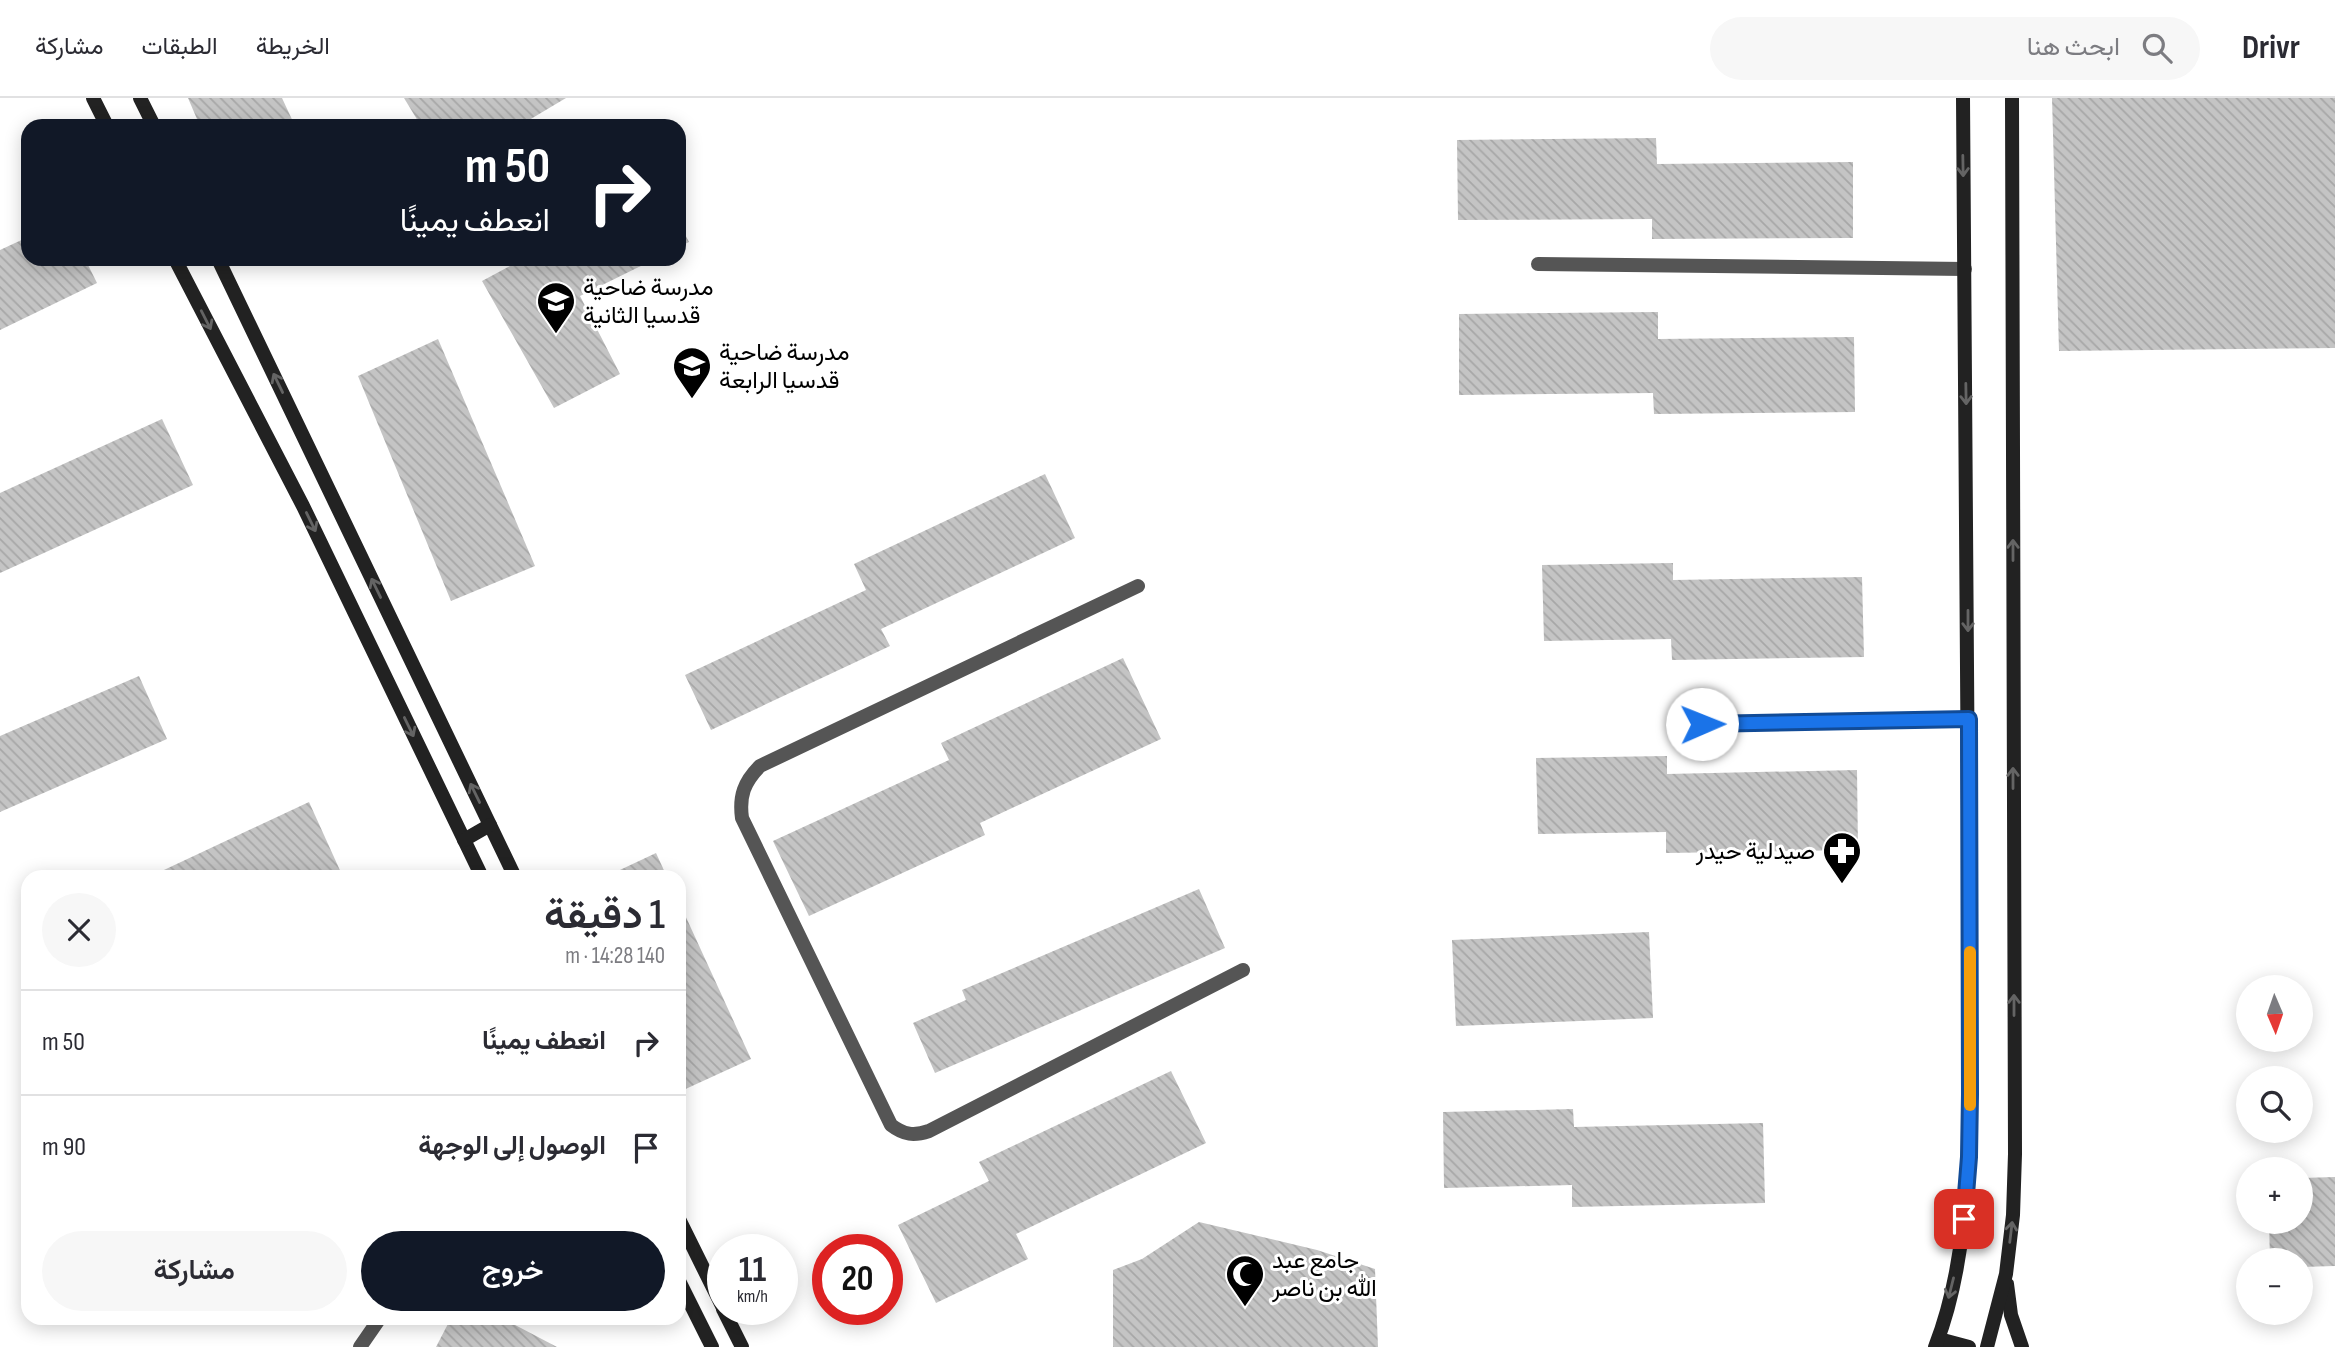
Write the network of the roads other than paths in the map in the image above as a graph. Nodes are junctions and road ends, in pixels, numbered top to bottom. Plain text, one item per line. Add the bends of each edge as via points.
1 (93, 98) edge
2 (140, 98) edge
3 (1963, 98) edge
4 (2012, 98) edge
5 (104, 119) edge
6 (150, 119) edge
7 (1538, 264) dead end
8 (179, 266) edge
9 (221, 266) edge
10 (1965, 269) junction
11 (1138, 586) dead end
12 (1969, 719) junction
13 (1702, 724) dead end
14 (491, 825) junction
15 (464, 840) junction
16 (479, 870) edge
17 (512, 870) edge
18 (1243, 971) dead end
19 (686, 1233) edge
20 (2006, 1274) junction
21 (707, 1276) edge
22 (686, 1295) edge
23 (375, 1325) edge
24 (731, 1325) edge
25 (1937, 1343) edge
26 (360, 1347) edge
27 (712, 1347) edge
28 (742, 1347) edge
29 (1969, 1347) edge
30 (1987, 1347) edge
31 (2022, 1347) edge

1 - 5 main road
2 - 6 main road
3 -> 10 main road
20 -> 4 main road via 2015,1154
7 - 10 lane
8 -> 15 main road via 303,506
14 -> 9 main road
10 -> 12 main road
11 - 18 lane via 760,766 743,789 742,818 891,1125 900,1132 929,1131
12 - 13 lane
12 -> 25 main road via 1969,1157 1958,1256
14 - 15 main road
14 - 17 main road
15 - 16 main road
19 - 21 main road
20 - 30 main road
20 - 31 main road via 2011,1315
22 - 27 main road
23 - 26 lane
24 - 28 main road
25 - 29 main road

